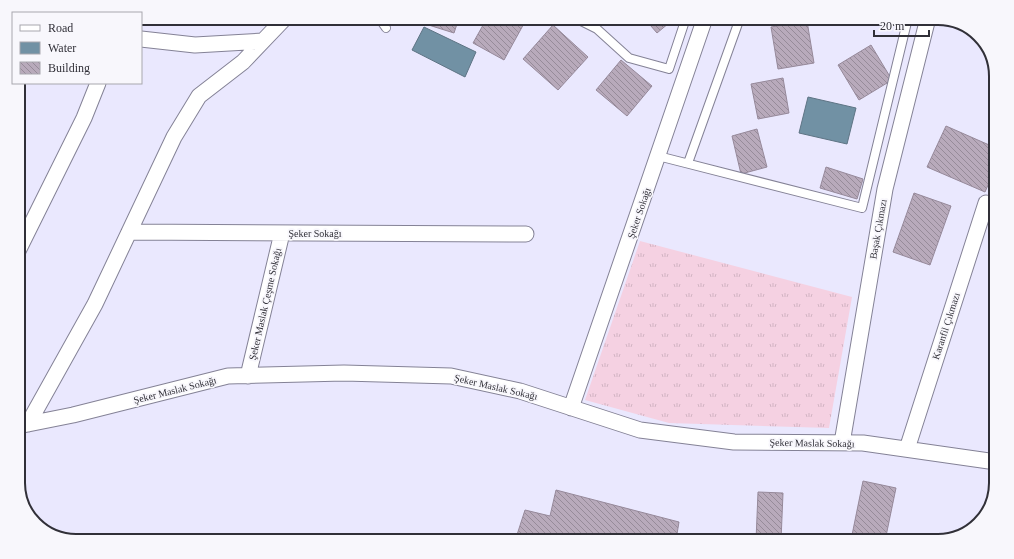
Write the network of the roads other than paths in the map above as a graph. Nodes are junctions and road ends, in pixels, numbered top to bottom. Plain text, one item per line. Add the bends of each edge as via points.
1 (278, 25) edge
2 (384, 25) edge
3 (589, 25) edge
4 (684, 25) edge
5 (703, 25) edge
6 (737, 25) edge
7 (906, 25) edge
8 (926, 25) edge
9 (386, 28) dead end
10 (142, 39) edge
11 (263, 41) junction
12 (98, 84) edge
13 (658, 156) junction
14 (688, 163) junction
15 (986, 203) dead end
16 (129, 232) junction
17 (282, 233) junction
18 (526, 234) dead end
19 (25, 237) edge
20 (248, 376) junction
21 (571, 408) junction
22 (25, 422) edge
23 (25, 425) edge
24 (842, 443) junction
25 (907, 449) junction
26 (989, 461) edge

1 - 11 street
2 - 9 lane
3 - 4 lane via 597,29 629,58 669,69
5 - 13 street, Şeker Sokağı
6 - 14 lane
7 - 14 lane via 862,208
8 - 24 street, Başak Çıkmazı via 885,189
10 - 11 street via 195,45
11 - 16 street via 243,62 199,96 174,137
12 - 19 street via 84,118
13 - 14 lane
13 - 21 street, Şeker Sokağı
15 - 25 street, Karanfil Çıkmazı
16 - 17 street, Şeker Sokağı
16 - 22 street via 95,304
17 - 18 street, Şeker Sokağı
17 - 20 street, Şeker Maslak Çeşme Sokağı
20 - 21 street, Şeker Maslak Sokağı via 344,373 451,376 520,391
20 - 23 street, Şeker Maslak Sokağı via 228,376
21 - 24 street, Şeker Maslak Sokağı via 640,430 734,442
24 - 25 street, Şeker Maslak Sokağı
25 - 26 street, Şeker Maslak Sokağı

